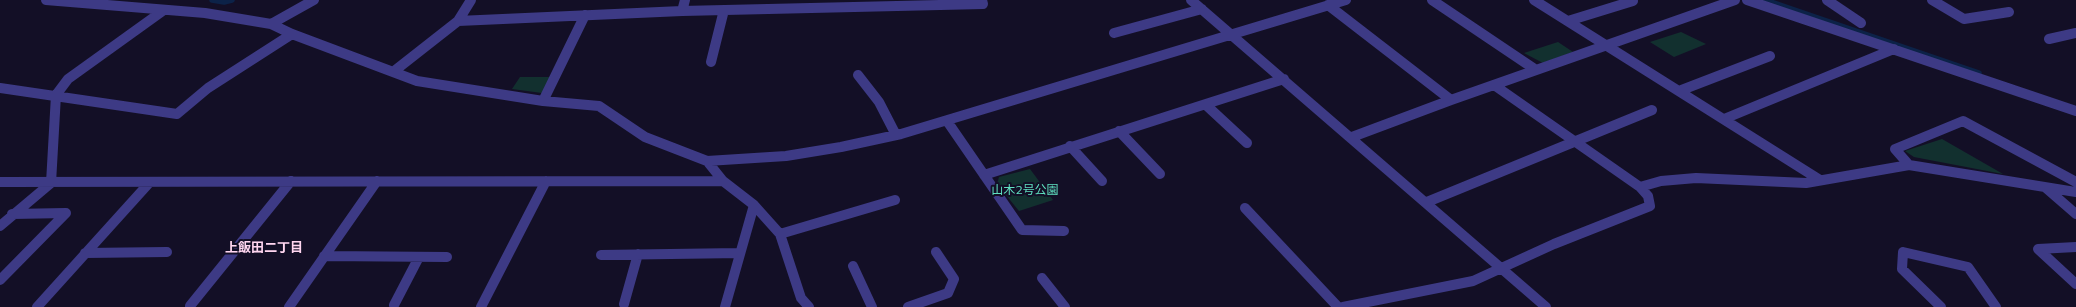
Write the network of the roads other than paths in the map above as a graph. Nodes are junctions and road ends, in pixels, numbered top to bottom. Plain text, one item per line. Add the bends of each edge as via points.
1 (46, 0) edge
2 (314, 0) edge
3 (471, 0) edge
4 (685, 0) edge
5 (982, 0) edge
6 (1191, 0) edge
7 (1346, 0) edge
8 (1432, 0) edge
9 (1534, 0) edge
10 (1631, 0) edge
11 (1735, 0) edge
12 (1747, 0) edge
13 (1827, 0) edge
14 (1932, 0) edge
15 (1328, 5) junction
16 (1202, 9) junction
17 (164, 10) junction
18 (724, 10) junction
19 (682, 11) junction
20 (2009, 12) dead end
21 (585, 15) junction
22 (458, 21) junction
23 (1568, 21) junction
24 (1861, 23) dead end
25 (271, 24) junction
26 (1114, 33) dead end
27 (2076, 33) edge
28 (292, 34) junction
29 (1232, 35) junction
30 (2049, 39) dead end
31 (1606, 45) junction
32 (1894, 49) junction
33 (1770, 56) dead end
34 (711, 62) dead end
35 (1536, 70) junction
36 (393, 72) junction
37 (858, 75) dead end
38 (1284, 79) junction
39 (1494, 85) junction
40 (0, 88) edge
41 (1679, 91) junction
42 (56, 95) junction
43 (1451, 100) junction
44 (543, 101) junction
45 (1206, 105) junction
46 (1652, 110) dead end
47 (2076, 112) edge
48 (1724, 119) junction
49 (946, 121) junction
50 (1119, 130) junction
51 (896, 135) junction
52 (1352, 137) junction
53 (1573, 141) junction
54 (1246, 143) dead end
55 (1070, 146) junction
56 (707, 161) junction
57 (1909, 165) junction
58 (1160, 174) dead end
59 (984, 175) junction
60 (1820, 180) junction
61 (291, 181) junction
62 (377, 181) junction
63 (546, 181) junction
64 (723, 181) junction
65 (1102, 181) dead end
66 (0, 182) edge
67 (150, 182) junction
68 (51, 183) junction
69 (1640, 187) junction
70 (2046, 187) junction
71 (2076, 189) edge
72 (895, 200) dead end
73 (1427, 202) junction
74 (754, 206) junction
75 (1245, 208) dead end
76 (12, 214) junction
77 (2076, 214) edge
78 (0, 226) edge
79 (1064, 231) dead end
80 (780, 234) junction
81 (2076, 247) edge
82 (167, 252) dead end
83 (936, 252) dead end
84 (85, 253) junction
85 (740, 253) junction
86 (601, 254) dead end
87 (638, 254) junction
88 (324, 256) junction
89 (419, 257) junction
90 (447, 258) dead end
91 (853, 266) dead end
92 (1502, 269) junction
93 (1042, 278) dead end
94 (0, 280) edge
95 (2076, 284) edge
96 (624, 304) dead end
97 (394, 305) dead end
98 (190, 306) edge
99 (37, 307) edge
100 (289, 307) edge
101 (482, 307) edge
102 (725, 307) edge
103 (809, 307) edge
104 (872, 307) edge
105 (908, 307) edge
106 (1065, 307) edge
107 (1338, 307) edge
108 (1343, 307) edge
109 (1546, 307) edge
110 (1941, 307) edge
111 (1996, 307) edge

1 - 17 street
2 - 25 street
3 - 22 street
4 - 19 street
5 - 18 street via 983,4
6 - 16 street
7 - 15 street
8 - 35 street
9 - 23 street
10 - 23 street via 1633,1
11 - 31 street
12 - 32 street
13 - 24 street
14 - 20 street via 1964,19
15 - 29 street
15 - 43 street
16 - 26 street
16 - 29 street
17 - 25 street via 205,13
17 - 42 street via 83,68 68,80
18 - 19 street
18 - 34 street
19 - 21 street
21 - 22 street
21 - 44 street
22 - 36 street
23 - 31 street
25 - 28 street
27 - 30 street
28 - 36 street
28 - 42 street via 219,80 177,114
29 - 38 street
29 - 49 street
31 - 35 street
31 - 41 street
32 - 47 street
32 - 48 street
33 - 41 street
35 - 39 street
36 - 44 street via 416,81
37 - 51 street via 879,102
38 - 45 street
38 - 52 street
39 - 43 street
39 - 53 street
40 - 42 street
41 - 48 street
42 - 68 street
43 - 52 street
44 - 56 street via 599,106 645,137
45 - 50 street
45 - 54 street
46 - 53 street
48 - 60 street
49 - 51 street
49 - 59 street
50 - 55 street
50 - 58 street
51 - 56 street via 786,156
52 - 73 street
53 - 69 street
53 - 73 street
55 - 59 street
55 - 65 street
56 - 64 street
57 - 60 street
57 - 70 street
57 - 71 street via 1895,148 1963,121
59 - 79 street via 1022,230
60 - 69 street via 1806,183 1696,178 1661,181
61 - 62 street
61 - 67 street
61 - 98 street
62 - 63 street
62 - 88 street
63 - 64 street
63 - 101 street
64 - 74 street
66 - 68 street
67 - 68 street
67 - 84 street
68 - 76 street
69 - 92 street via 1648,196 1650,206 1554,244
70 - 71 street
70 - 77 street
72 - 80 street
73 - 92 street
74 - 80 street
74 - 85 street
75 - 107 street
76 - 78 street
76 - 94 street via 66,213
80 - 103 street via 801,298
81 - 95 street via 2038,249
82 - 84 street
83 - 105 street via 954,279 948,293
84 - 99 street
85 - 87 street
85 - 102 street
86 - 87 street
87 - 96 street
88 - 89 street
88 - 100 street
89 - 90 street
89 - 97 street
91 - 104 street
92 - 108 street via 1473,281
92 - 109 street
93 - 106 street
110 - 111 street via 1902,269 1903,252 1968,267

